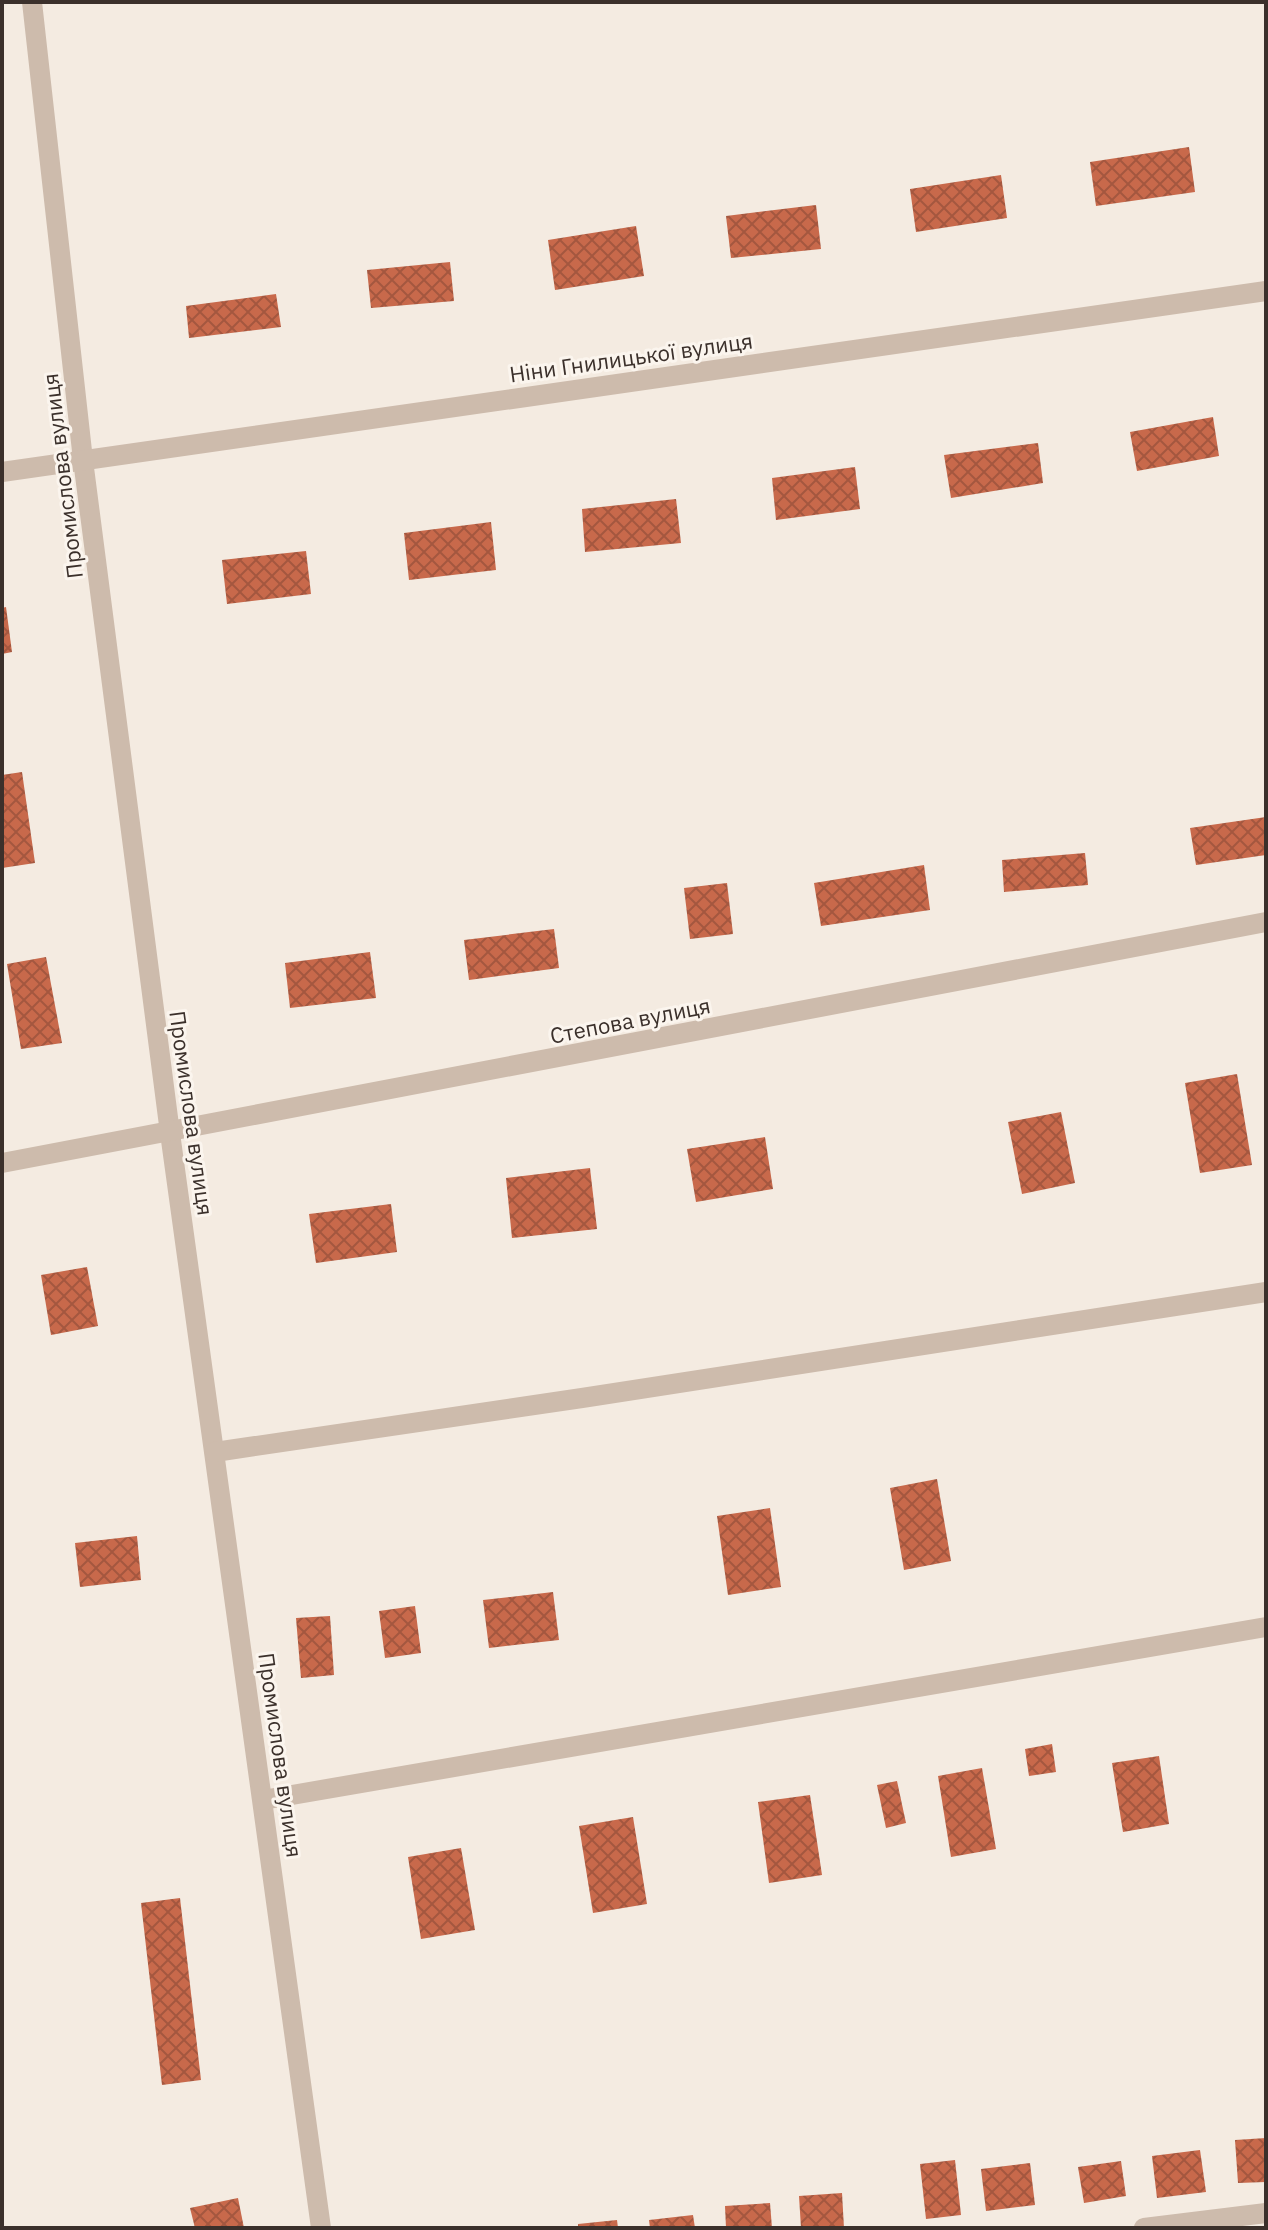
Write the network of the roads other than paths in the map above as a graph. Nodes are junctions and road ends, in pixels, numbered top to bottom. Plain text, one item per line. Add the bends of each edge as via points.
1 (32, 2) edge
2 (1266, 291) edge
3 (83, 460) junction
4 (2, 472) edge
5 (1266, 922) edge
6 (170, 1133) junction
7 (2, 1163) edge
8 (1266, 1292) edge
9 (215, 1452) junction
10 (1266, 1627) edge
11 (263, 1800) junction
12 (1266, 2213) edge
13 (321, 2228) edge
14 (1144, 2228) edge

1 - 3 street, Промислова вулиця
2 - 3 street, Ніни Гнилицької вулиця
3 - 4 street, Ніни Гнилицької вулиця
3 - 6 street, Промислова вулиця
5 - 6 street, Степова вулиця
6 - 7 street, Степова вулиця
6 - 9 street, Промислова вулиця
8 - 9 street
9 - 11 street, Промислова вулиця
10 - 11 street
11 - 13 street, Промислова вулиця
12 - 14 street

